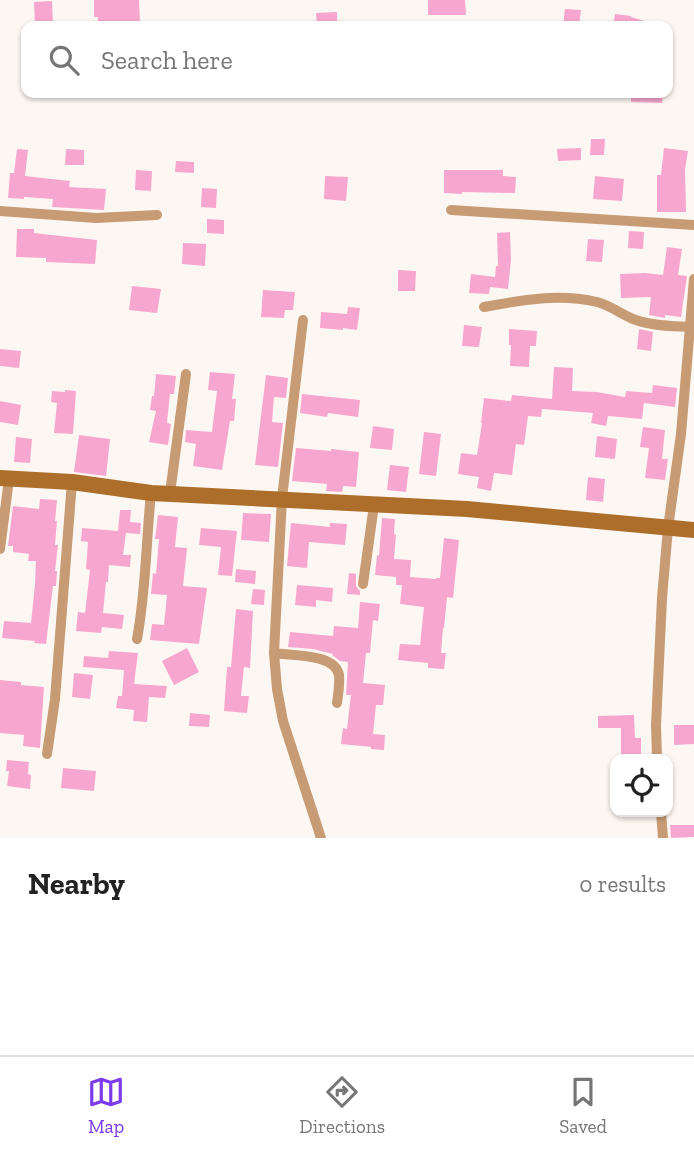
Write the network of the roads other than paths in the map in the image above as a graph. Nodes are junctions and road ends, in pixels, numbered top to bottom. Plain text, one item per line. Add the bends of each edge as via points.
1 (451, 210) dead end
2 (0, 211) edge
3 (157, 215) dead end
4 (694, 225) edge
5 (694, 279) edge
6 (484, 307) dead end
7 (303, 320) dead end
8 (690, 327) junction
9 (186, 374) dead end
10 (4, 478) edge
11 (72, 482) junction
12 (152, 493) junction
13 (170, 493) junction
14 (282, 498) junction
15 (374, 505) junction
16 (668, 528) junction
17 (694, 530) edge
18 (0, 549) edge
19 (363, 584) dead end
20 (137, 639) dead end
21 (274, 653) junction
22 (337, 704) dead end
23 (47, 754) dead end
24 (657, 754) edge
25 (661, 817) edge
26 (321, 838) edge
27 (663, 838) edge

1 - 4 street
2 - 3 street via 96,218
5 - 8 street
6 - 8 street via 571,298 612,307 635,320
7 - 14 street
8 - 16 street
9 - 13 street
10 - 11 street
10 - 18 street
11 - 12 street
11 - 23 street
12 - 13 street
12 - 20 street
13 - 14 street
14 - 15 street
14 - 21 street
15 - 16 street
15 - 19 street
16 - 17 street
16 - 24 street
21 - 22 street via 332,664 339,676
21 - 26 street via 284,721
25 - 27 street

